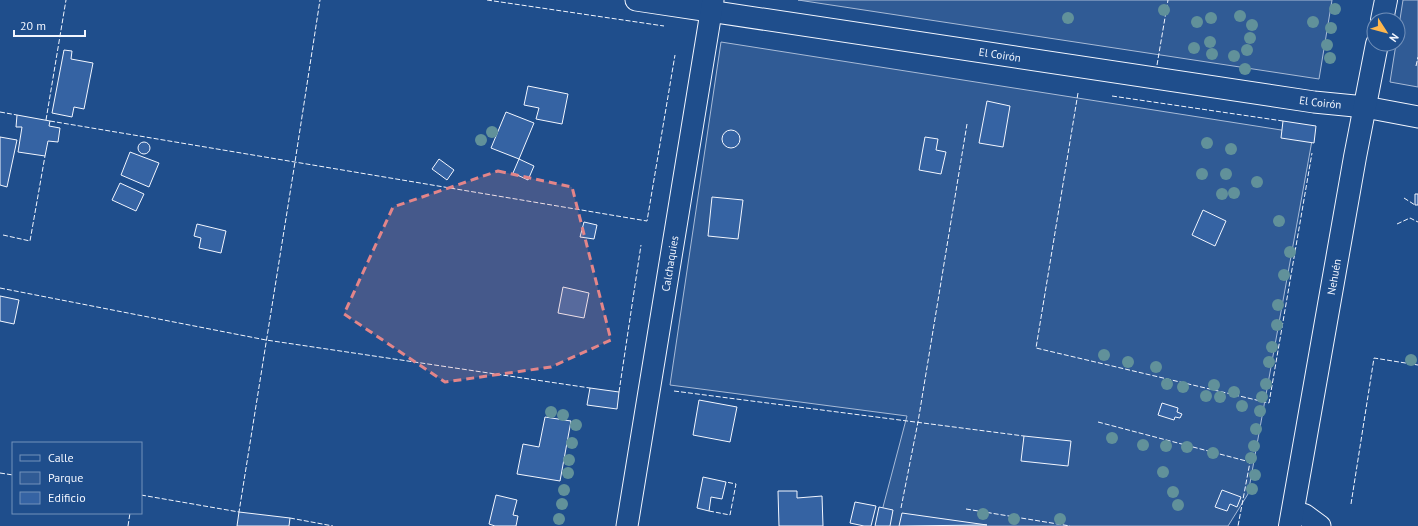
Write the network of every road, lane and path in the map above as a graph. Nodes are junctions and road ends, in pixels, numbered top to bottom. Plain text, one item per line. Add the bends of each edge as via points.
1 (636, 0) edge
2 (1386, 0) edge
3 (712, 6) edge
4 (1384, 12) edge
5 (1375, 52) edge
6 (1365, 106) junction
7 (1418, 117) edge
8 (1292, 518) edge
9 (627, 526) edge
10 (1320, 526) edge

1 - 3 street, El Coirón
2 - 4 street
3 - 6 street, El Coirón via 1314,102
3 - 9 street, Calchaquies
5 - 6 street, Nehuén
6 - 7 street, El Coirón
6 - 8 street, Nehuén
8 - 10 street via 1305,515

